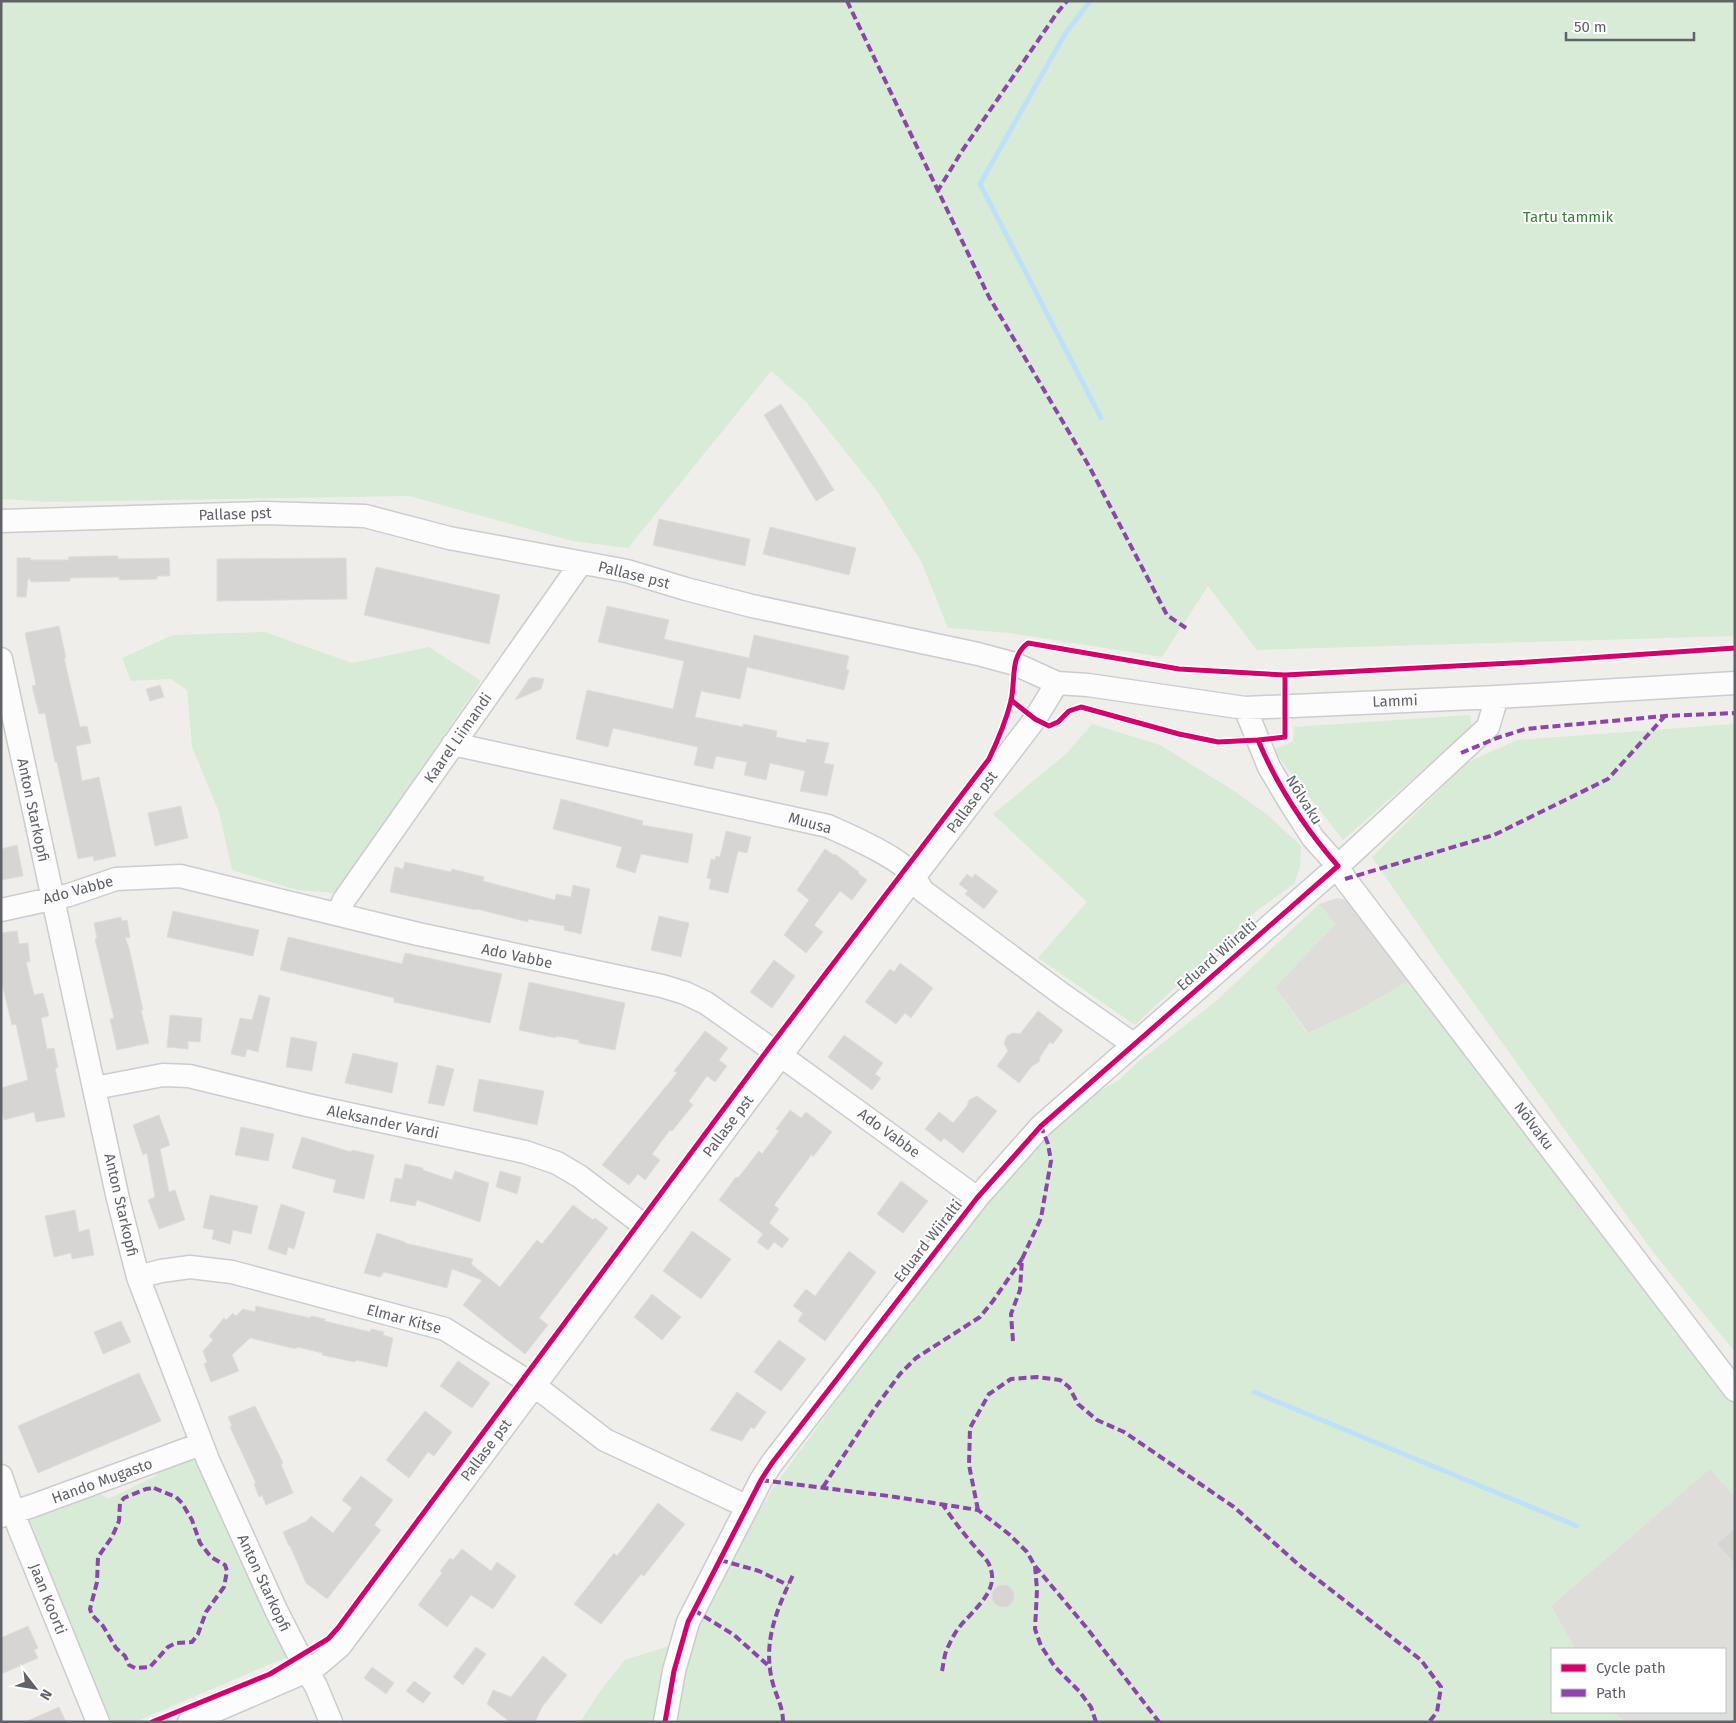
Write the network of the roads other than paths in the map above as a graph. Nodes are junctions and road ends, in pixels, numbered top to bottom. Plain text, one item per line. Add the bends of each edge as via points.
1 (1, 521) edge
2 (581, 563) junction
3 (1, 659) edge
4 (1057, 683) junction
5 (1735, 683) edge
6 (1497, 697) junction
7 (1245, 708) junction
8 (453, 744) junction
9 (1338, 866) junction
10 (914, 876) junction
11 (52, 898) junction
12 (1, 910) edge
13 (338, 914) junction
14 (1133, 1044) junction
15 (780, 1056) junction
16 (95, 1088) junction
17 (977, 1198) junction
18 (650, 1230) junction
19 (138, 1277) junction
20 (535, 1386) junction
21 (1735, 1390) edge
22 (201, 1444) junction
23 (1, 1476) edge
24 (746, 1506) junction
25 (8, 1514) edge
26 (307, 1671) junction
27 (98, 1722) edge
28 (189, 1722) edge
29 (331, 1722) edge
30 (665, 1722) edge

1 - 2 street, Pallase pst via 264,513 365,516 448,538
2 - 4 street, Pallase pst via 627,571 752,606 978,654 1015,664
2 - 8 street, Kaarel Liimandi
3 - 11 street, Anton Starkopfi
4 - 7 street, Lammi
4 - 10 street, Pallase pst via 1035,720
5 - 6 street, Lammi
6 - 7 street, Lammi
6 - 9 street, Eduard Wiiralti via 1488,727
7 - 9 street, Nõlvaku via 1269,767 1313,838
8 - 10 street, Muusa via 828,826 891,858
8 - 13 street, Kaarel Liimandi via 344,900
9 - 14 street, Eduard Wiiralti
9 - 21 street, Nõlvaku
10 - 14 street, Muusa via 923,892
10 - 15 street, Pallase pst
11 - 12 street, Ado Vabbe
11 - 13 street, Ado Vabbe via 116,879 180,876
11 - 16 street, Anton Starkopfi
13 - 15 street, Ado Vabbe via 685,993 706,1003
14 - 17 street, Eduard Wiiralti via 1041,1126
15 - 17 street, Ado Vabbe
15 - 18 street, Pallase pst
16 - 18 street, Aleksander Vardi via 162,1075 189,1076 317,1108 525,1152 557,1163 579,1176
16 - 19 street, Anton Starkopfi
17 - 24 street, Eduard Wiiralti via 772,1463
18 - 20 street, Pallase pst
19 - 20 street, Elmar Kitse via 190,1267 232,1272 445,1329
19 - 22 street, Anton Starkopfi
20 - 24 street, Elmar Kitse via 605,1440
20 - 26 street, Pallase pst via 340,1646
22 - 25 street, Hando Mugasto
22 - 26 street, Anton Starkopfi
23 - 25 street, Jaan Koorti
24 - 30 street, Eduard Wiiralti via 688,1622 674,1671
25 - 27 street, Jaan Koorti
26 - 28 street, Pallase pst
26 - 29 street, Anton Starkopfi

